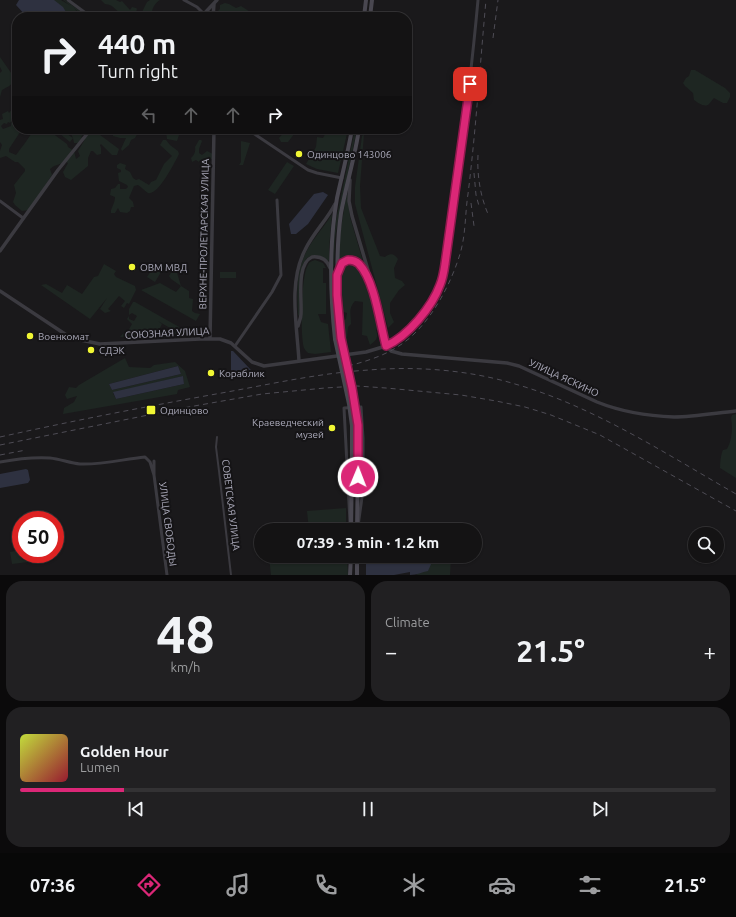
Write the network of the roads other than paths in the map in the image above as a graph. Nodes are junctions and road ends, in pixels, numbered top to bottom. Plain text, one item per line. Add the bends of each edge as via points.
1 (68, 0) edge
2 (184, 0) edge
3 (366, 0) edge
4 (372, 0) edge
5 (478, 0) edge
6 (215, 2) edge
7 (84, 12) edge
8 (200, 12) edge
9 (206, 12) edge
10 (214, 12) edge
11 (365, 12) edge
12 (371, 12) edge
13 (87, 134) edge
14 (214, 134) edge
15 (255, 134) edge
16 (351, 134) edge
17 (358, 134) edge
18 (342, 178) junction
19 (350, 179) junction
20 (338, 197) junction
21 (278, 200) dead end
22 (0, 201) edge
23 (23, 218) junction
24 (0, 251) edge
25 (332, 274) junction
26 (337, 275) junction
27 (371, 284) junction
28 (0, 292) edge
29 (297, 329) junction
30 (210, 339) junction
31 (236, 346) junction
32 (386, 346) junction
33 (299, 361) junction
34 (736, 410) edge
35 (217, 437) dead end
36 (0, 462) edge
37 (350, 523) edge
38 (351, 523) edge
39 (357, 523) edge
40 (358, 523) edge
41 (351, 563) edge
42 (357, 563) edge
43 (167, 575) edge
44 (231, 575) edge
45 (350, 575) edge
46 (357, 575) edge

1 - 7 street
2 - 8 street via 197,7
3 - 11 main road
4 - 12 main road
5 - 32 street via 466,112 442,278 434,298 417,321 399,339
6 - 9 street
6 - 10 street
13 - 23 street
14 - 30 street, ВЕРХНЕ-ПРОЛЕТАРСКАЯ УЛИЦА
15 - 18 street via 308,170
16 - 18 main road
17 - 19 main road
18 - 20 main road
19 - 26 main road via 340,226
19 - 27 street via 350,209
20 - 25 main road
20 - 29 street via 332,210 312,236 301,258 295,297
21 - 31 street via 281,275
22 - 23 street
23 - 24 street
25 - 29 street via 327,262 321,258 312,257 305,262 301,315
25 - 38 main road, bridge via 335,339 352,426
26 - 27 street via 342,263 352,260 359,264
26 - 39 main road, bridge via 341,338 358,425
27 - 32 street
28 - 30 street, СОЮЗНАЯ УЛИЦА via 68,337 86,342 106,344
29 - 33 street
30 - 31 street, СОЮЗНАЯ УЛИЦА via 223,340
31 - 33 street, СОЮЗНАЯ УЛИЦА via 252,362 264,366
32 - 33 street, СОЮЗНАЯ УЛИЦА via 366,352
32 - 34 street, УЛИЦА ЯСКИНО via 391,351 402,354 519,366 597,402 643,414 675,417
35 - 44 street, СОВЕТСКАЯ УЛИЦА via 216,447
36 - 43 street, УЛИЦА СВОБОДЫ via 21,458 50,458 79,464 94,464 148,458 152,461
37 - 40 street via 344,408 361,407 363,490
41 - 45 main road
42 - 46 main road

